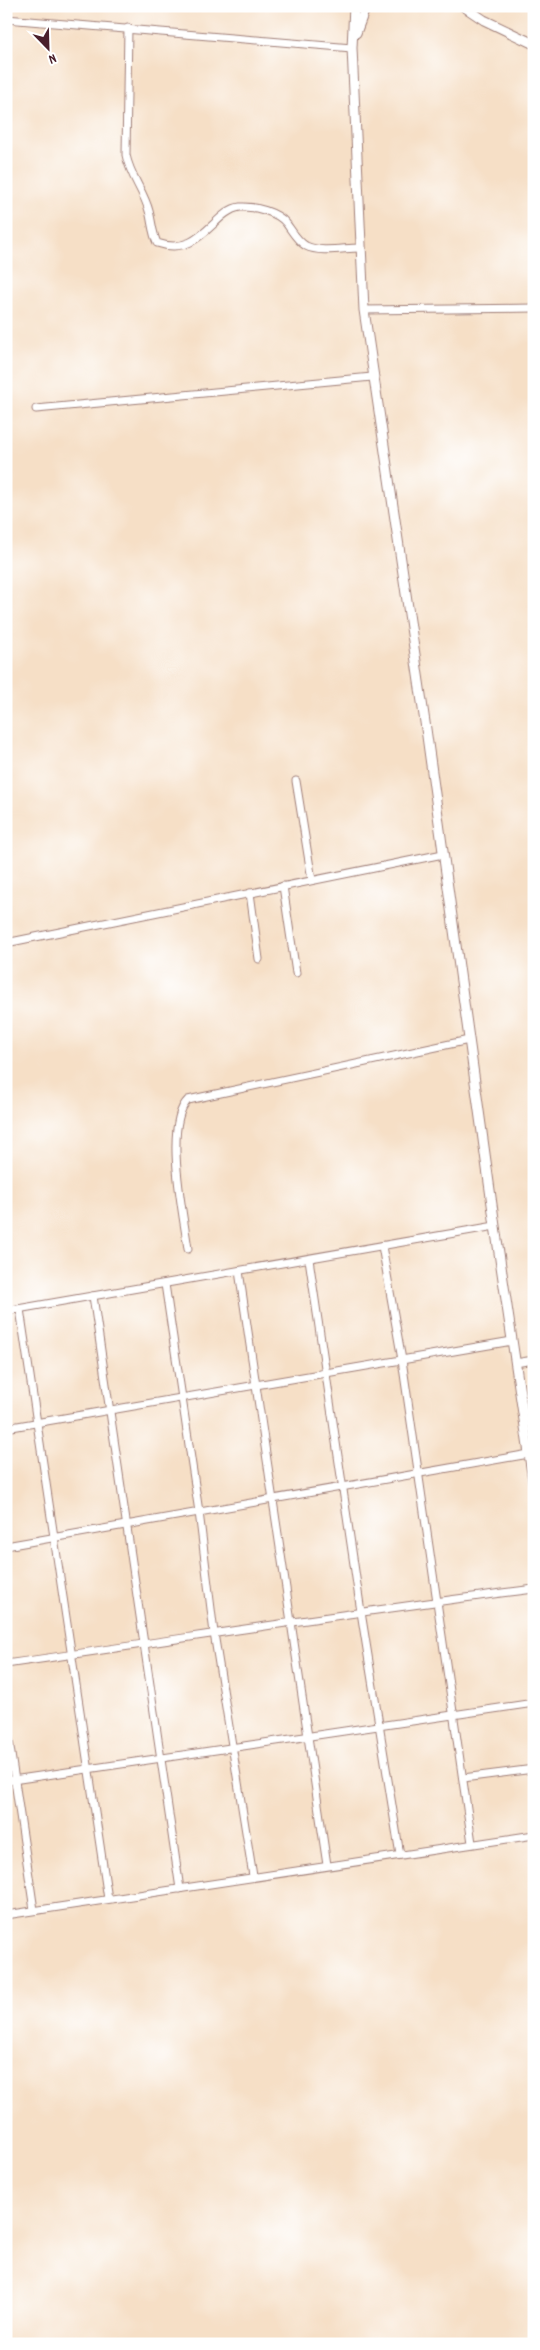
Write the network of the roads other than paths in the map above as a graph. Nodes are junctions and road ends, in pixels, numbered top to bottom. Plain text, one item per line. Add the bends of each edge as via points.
1 (354, 6) edge
2 (366, 6) edge
3 (463, 6) edge
4 (6, 19) edge
5 (128, 28) junction
6 (534, 44) edge
7 (352, 48) junction
8 (359, 248) junction
9 (534, 308) edge
10 (364, 310) junction
11 (372, 377) junction
12 (36, 409) dead end
13 (296, 781) dead end
14 (443, 854) junction
15 (312, 880) junction
16 (283, 886) junction
17 (250, 893) junction
18 (6, 943) edge
19 (259, 959) dead end
20 (296, 973) dead end
21 (469, 1040) junction
22 (495, 1226) junction
23 (382, 1246) junction
24 (188, 1250) dead end
25 (309, 1258) junction
26 (239, 1271) junction
27 (165, 1284) junction
28 (93, 1296) junction
29 (20, 1309) junction
30 (6, 1311) edge
31 (512, 1342) junction
32 (402, 1360) junction
33 (534, 1360) edge
34 (515, 1363) junction
35 (326, 1373) junction
36 (256, 1385) junction
37 (182, 1398) junction
38 (110, 1410) junction
39 (37, 1423) junction
40 (6, 1428) edge
41 (529, 1454) junction
42 (418, 1473) junction
43 (344, 1486) junction
44 (534, 1488) edge
45 (273, 1498) junction
46 (199, 1512) junction
47 (126, 1524) junction
48 (54, 1537) junction
49 (6, 1546) edge
50 (534, 1589) edge
51 (436, 1601) junction
52 (361, 1612) junction
53 (290, 1621) junction
54 (214, 1633) junction
55 (144, 1645) junction
56 (72, 1655) junction
57 (6, 1664) edge
58 (534, 1703) edge
59 (454, 1715) junction
60 (6, 1720) edge
61 (381, 1726) junction
62 (307, 1737) junction
63 (233, 1748) junction
64 (161, 1758) junction
65 (89, 1769) junction
66 (534, 1769) edge
67 (463, 1778) junction
68 (15, 1780) junction
69 (6, 1781) edge
70 (534, 1835) edge
71 (472, 1843) junction
72 (400, 1855) junction
73 (327, 1865) junction
74 (254, 1876) junction
75 (180, 1889) junction
76 (108, 1899) junction
77 (34, 1910) junction
78 (6, 1915) edge

1 - 7 street
2 - 7 street
3 - 6 street via 491,24
4 - 5 street
5 - 7 street
5 - 8 street via 126,155 128,167 149,211 157,243 166,246 194,240 240,207 278,215 305,246
7 - 8 street
8 - 10 street
9 - 10 street
10 - 11 street
11 - 12 street
11 - 14 street
13 - 15 street
14 - 15 street
14 - 21 street
15 - 16 street
16 - 17 street
16 - 20 street
17 - 18 street
17 - 19 street
21 - 22 street
21 - 24 street via 188,1100 178,1122 174,1144
22 - 23 street
22 - 31 street
23 - 25 street
23 - 32 street
25 - 26 street
25 - 35 street
26 - 27 street
26 - 36 street
27 - 28 street
27 - 37 street
28 - 29 street
28 - 38 street
29 - 30 street
29 - 39 street
31 - 32 street
31 - 34 street
32 - 35 street
32 - 42 street
33 - 34 street
34 - 41 street
35 - 36 street
35 - 43 street
36 - 37 street
36 - 45 street
37 - 38 street
37 - 46 street
38 - 39 street
38 - 47 street
39 - 40 street
39 - 48 street
41 - 42 street
41 - 44 street
42 - 43 street
42 - 51 street
43 - 45 street
43 - 52 street
45 - 46 street
45 - 53 street
46 - 47 street
46 - 54 street
47 - 48 street
47 - 55 street
48 - 49 street
48 - 56 street
50 - 51 street
51 - 52 street
51 - 59 street
52 - 53 street
52 - 61 street
53 - 54 street
53 - 62 street
54 - 55 street
54 - 63 street
55 - 56 street
55 - 64 street
56 - 57 street
56 - 65 street
58 - 59 street
59 - 61 street
59 - 67 street
60 - 68 street
61 - 62 street
61 - 72 street
62 - 63 street
62 - 73 street
63 - 64 street
63 - 74 street
64 - 65 street
64 - 75 street
65 - 68 street
65 - 76 street
66 - 67 street
67 - 71 street
68 - 69 street
68 - 77 street
70 - 71 street
71 - 72 street
72 - 73 street
73 - 74 street
74 - 75 street
75 - 76 street
76 - 77 street
77 - 78 street

